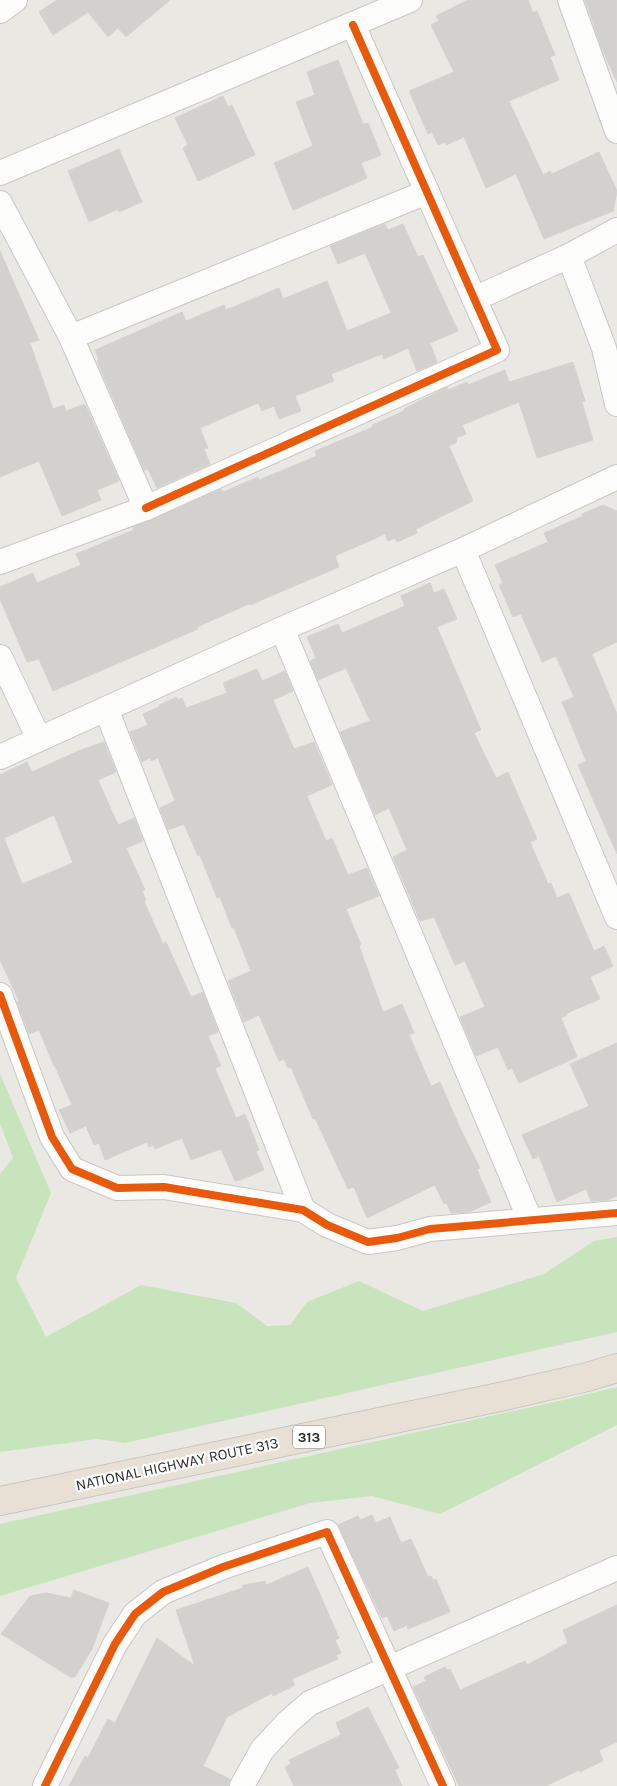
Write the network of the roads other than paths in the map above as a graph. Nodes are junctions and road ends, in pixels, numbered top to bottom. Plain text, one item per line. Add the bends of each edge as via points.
1 (15, 0) edge
2 (410, 0) edge
3 (570, 0) edge
4 (0, 10) edge
5 (353, 25) junction
6 (617, 131) edge
7 (0, 173) edge
8 (427, 192) junction
9 (0, 203) edge
10 (617, 230) edge
11 (569, 256) junction
12 (474, 299) junction
13 (71, 337) junction
14 (617, 404) edge
15 (617, 477) edge
16 (146, 508) junction
17 (463, 550) junction
18 (0, 562) edge
19 (282, 629) junction
20 (0, 658) edge
21 (106, 709) junction
22 (39, 739) junction
23 (0, 757) edge
24 (617, 917) edge
25 (0, 995) edge
26 (303, 1210) junction
27 (617, 1213) edge
28 (530, 1220) junction
29 (617, 1368) edge
30 (0, 1500) edge
31 (617, 1568) edge
32 (389, 1668) junction
33 (45, 1786) edge
34 (242, 1786) edge
35 (443, 1786) edge

1 - 4 street
2 - 5 street
3 - 6 street
5 - 7 street
5 - 8 street
8 - 12 street
8 - 13 street
9 - 13 street
10 - 11 street
11 - 12 street
11 - 14 street via 604,348
12 - 16 street via 497,350
13 - 16 street
15 - 17 street
16 - 18 street
17 - 19 street
17 - 24 street
19 - 21 street
19 - 28 street
20 - 22 street
21 - 22 street
21 - 26 street
22 - 23 street
25 - 26 street via 52,1137 72,1169 117,1188 164,1187
26 - 28 street via 326,1225 368,1242 430,1230
27 - 28 street
29 - 30 highway, NATIONAL HIGHWAY ROUTE 313 / 313 via 495,1398
31 - 32 street
32 - 33 street via 327,1532 223,1567 163,1592 135,1614 115,1644
32 - 34 street via 310,1703 262,1750
32 - 35 street

